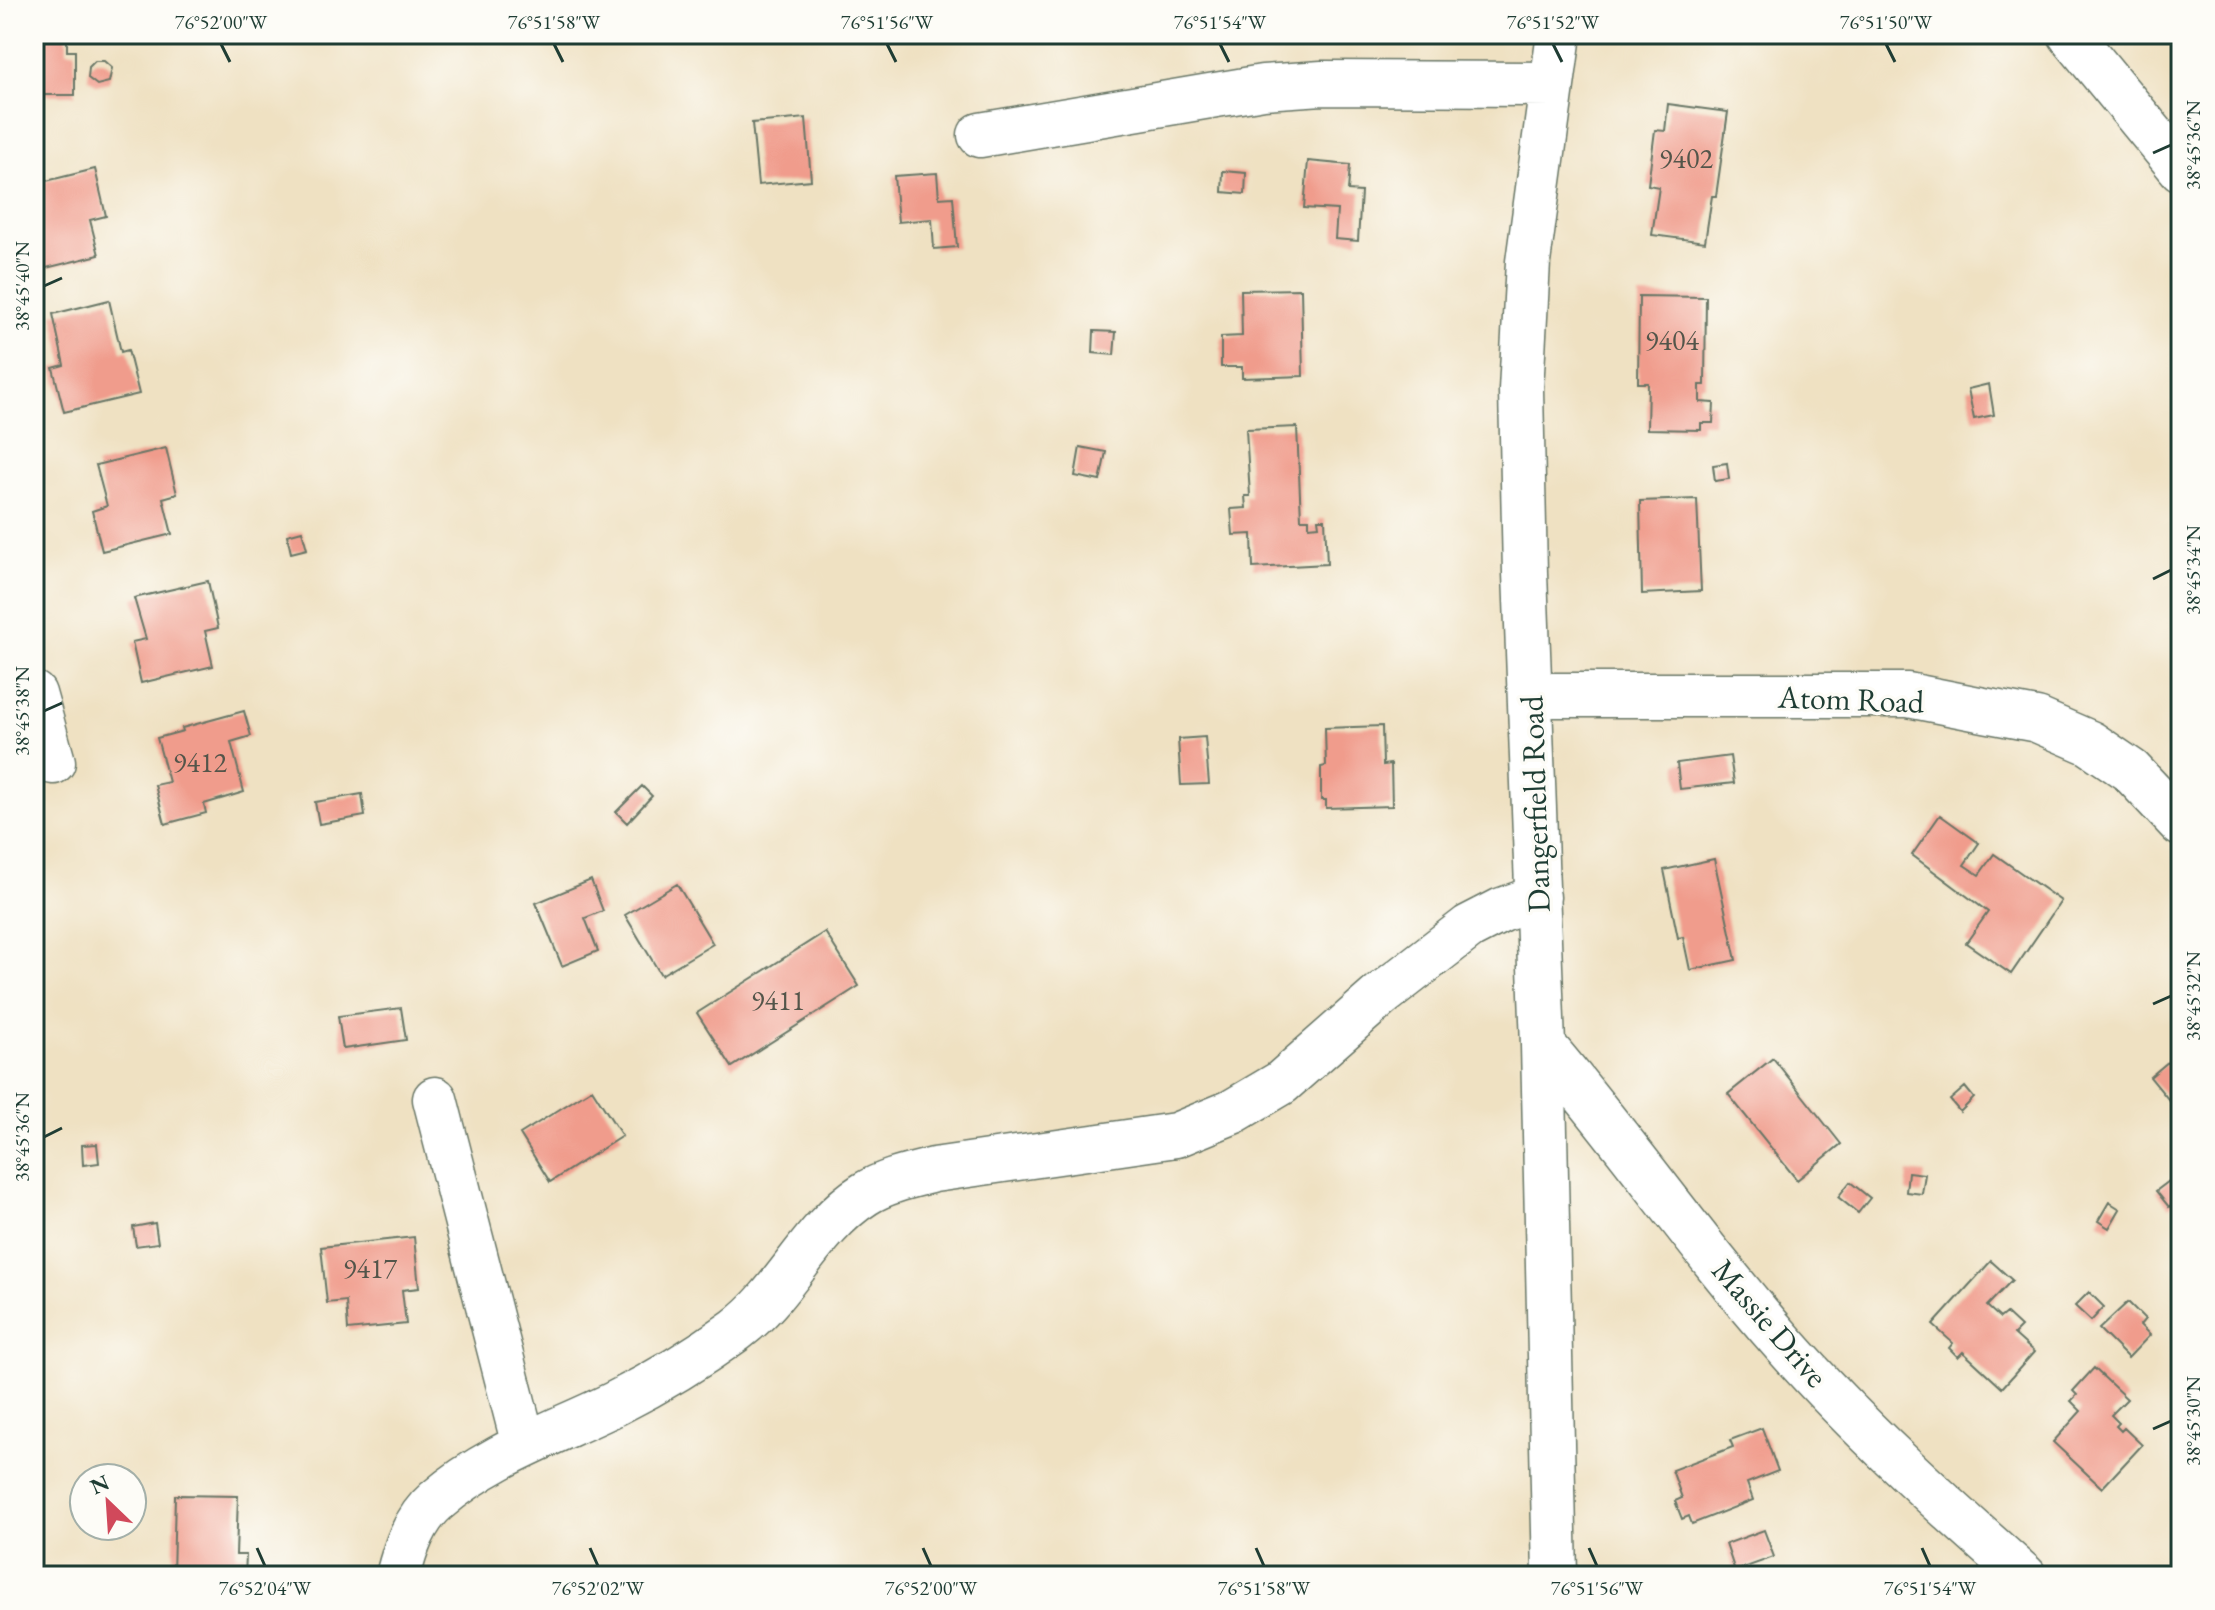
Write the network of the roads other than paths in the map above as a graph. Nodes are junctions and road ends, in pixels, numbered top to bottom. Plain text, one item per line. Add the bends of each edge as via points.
1 (1559, 34) edge
2 (2070, 34) edge
3 (1552, 84) junction
4 (980, 135) dead end
5 (2181, 169) edge
6 (34, 694) edge
7 (1531, 695) junction
8 (53, 762) dead end
9 (2181, 824) edge
10 (1538, 897) junction
11 (1543, 1045) junction
12 (435, 1099) dead end
13 (524, 1445) junction
14 (398, 1576) edge
15 (1555, 1576) edge
16 (2024, 1576) edge

1 - 3 street, Dangerfield Road
2 - 5 street
3 - 4 street via 1263,87
3 - 7 street, Dangerfield Road via 1528,262 1521,390
6 - 8 street
7 - 9 street, Atom Road via 1908,695 2037,720 2090,743 2131,771
7 - 10 street, Dangerfield Road
10 - 11 street, Dangerfield Road
10 - 13 street via 1469,927 1281,1083 1232,1112 1176,1135 934,1170 866,1193 840,1213 737,1329 620,1401
11 - 15 street, Dangerfield Road
11 - 16 street, Massie Drive via 1783,1343 1862,1427
12 - 13 street
13 - 14 street via 488,1463 432,1504 405,1550

